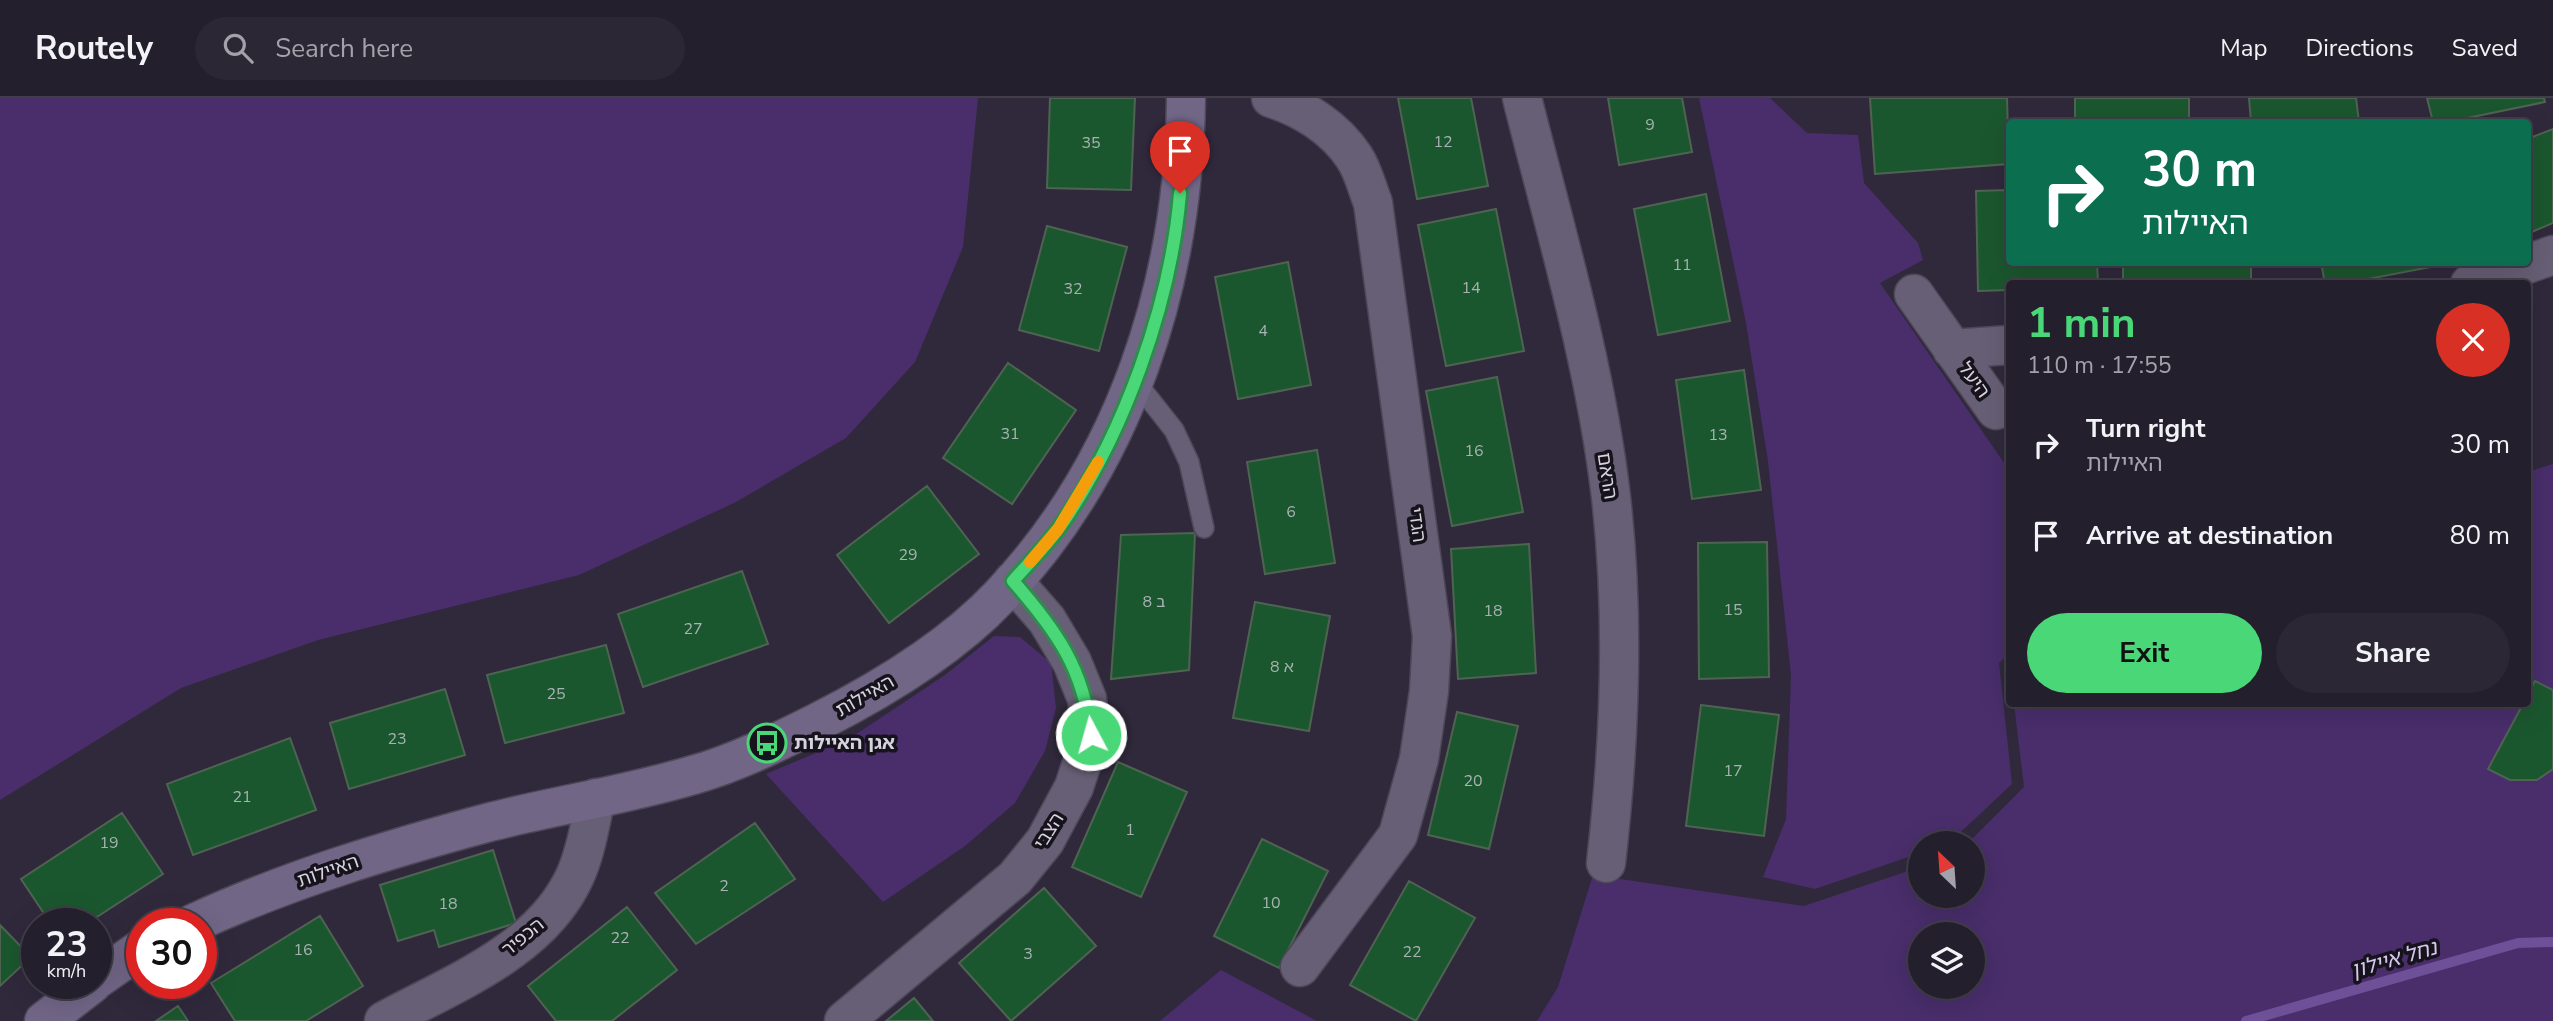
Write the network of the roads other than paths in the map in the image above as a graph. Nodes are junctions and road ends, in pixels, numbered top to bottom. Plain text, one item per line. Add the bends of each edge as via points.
1 (1186, 98) edge
2 (1271, 98) edge
3 (1522, 98) edge
4 (2553, 255) edge
5 (2531, 263) edge
6 (2522, 266) edge
7 (2481, 280) edge
8 (1914, 294) dead end
9 (2006, 345) edge
10 (1952, 349) junction
11 (1136, 382) junction
12 (1996, 410) dead end
13 (1204, 528) dead end
14 (1013, 581) junction
15 (596, 798) junction
16 (1606, 863) dead end
17 (217, 912) edge
18 (1300, 967) dead end
19 (73, 999) edge
20 (44, 1021) edge
21 (384, 1021) edge
22 (844, 1021) edge

1 - 11 street, האיילות via 1178,214
2 - 18 street, הגדי via 1296,106 1324,125 1355,157 1373,203 1432,636 1419,759 1398,835
3 - 16 street, הראם via 1575,310 1611,496 1620,596 1620,685
4 - 5 street
6 - 7 street
8 - 10 street, היעל
9 - 10 street, היעל
10 - 12 street, היעל
11 - 13 lane via 1174,430 1189,462
11 - 14 street, האיילות via 1098,463 1058,529
14 - 15 street, האיילות via 930,655 867,697 772,745 694,775
14 - 22 street, הצבי via 1047,620 1087,699 1091,735 1074,787 1045,841 1015,878
15 - 17 street, האיילות via 490,822 351,862
15 - 21 street, הכפיר via 574,877 556,908 533,933 483,967
19 - 20 street

